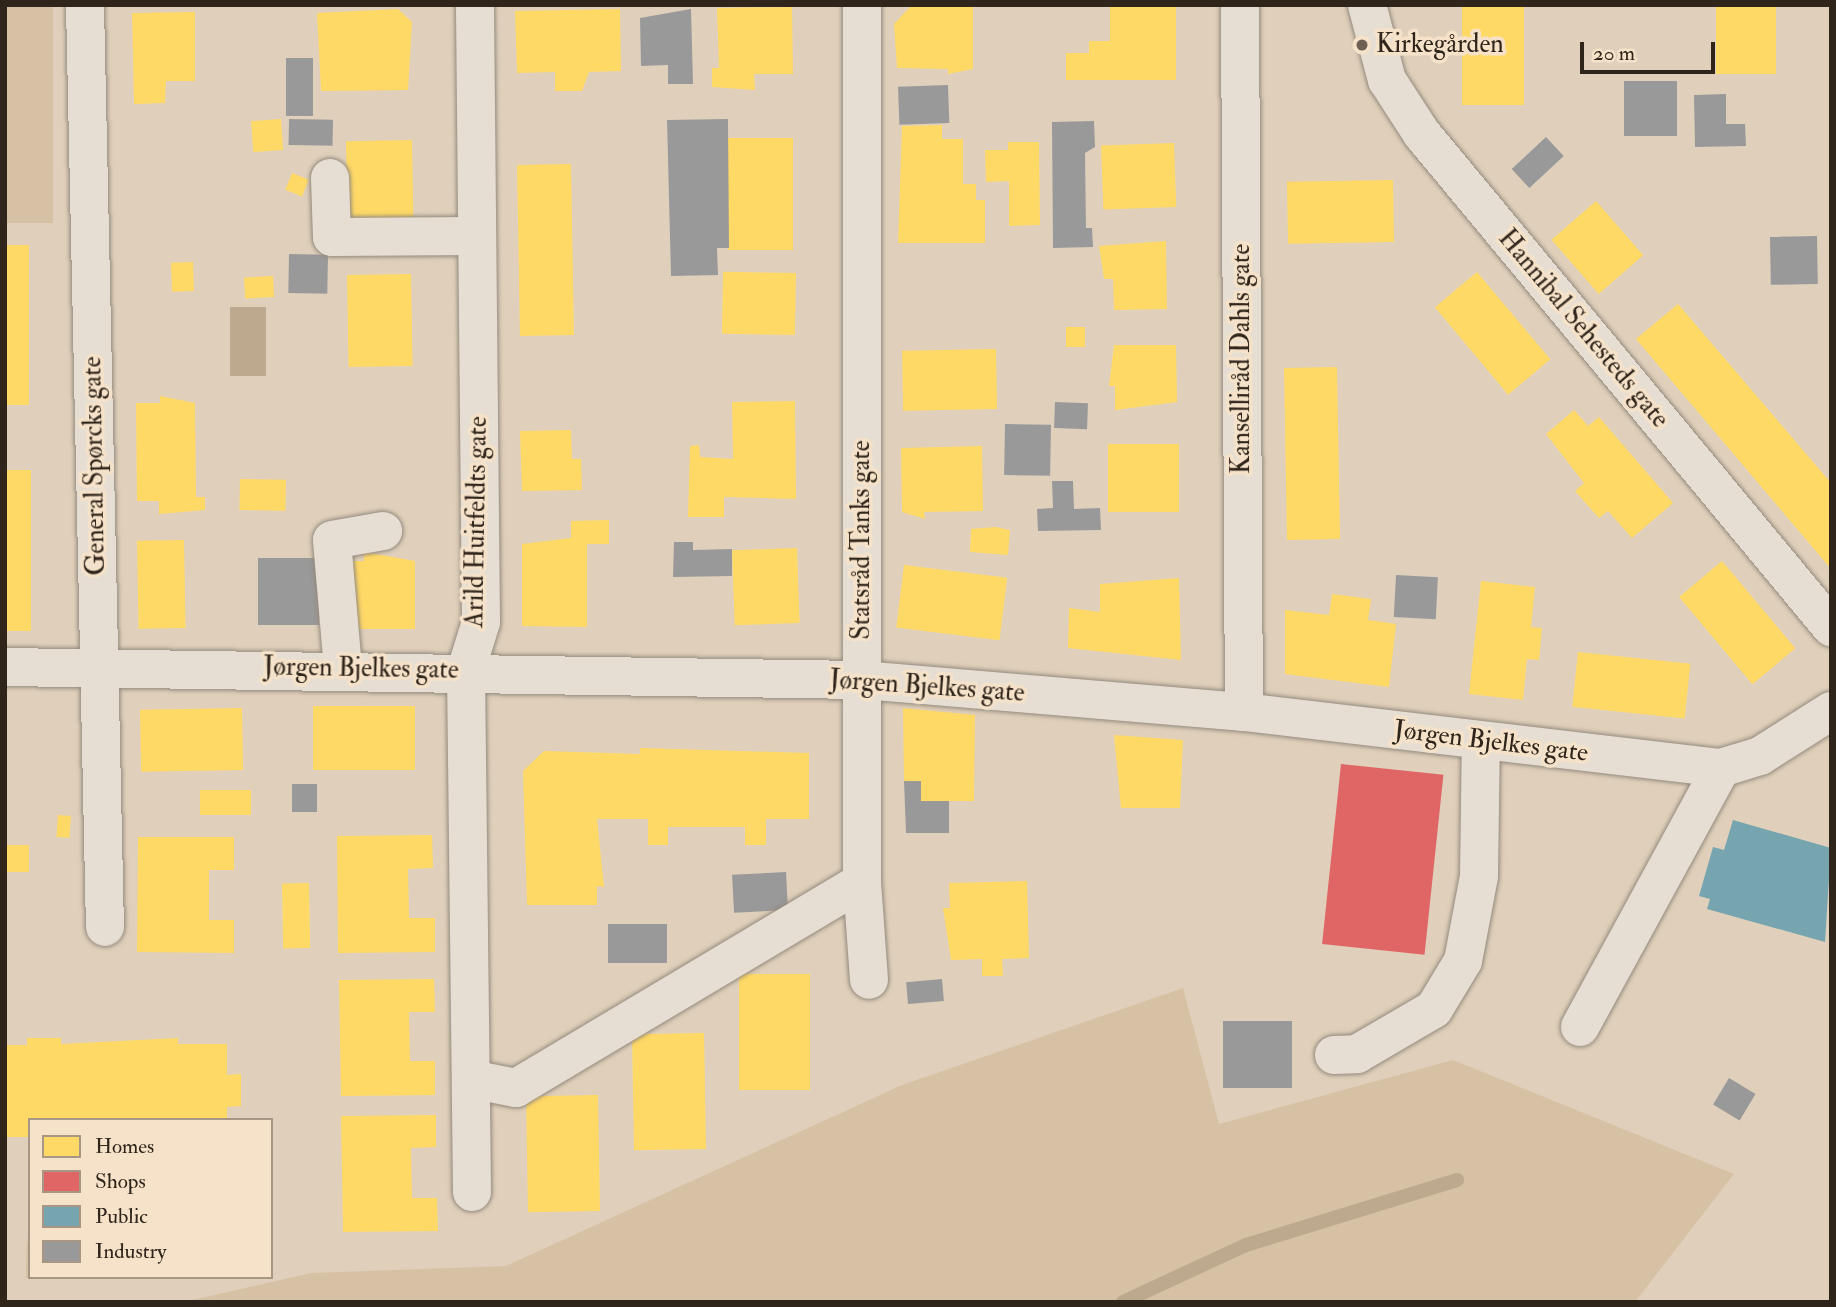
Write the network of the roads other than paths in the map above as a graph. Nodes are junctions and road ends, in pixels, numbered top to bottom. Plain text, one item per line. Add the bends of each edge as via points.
1 (85, 5) edge
2 (475, 5) edge
3 (862, 5) edge
4 (1240, 5) edge
5 (1368, 9) edge
6 (330, 178) dead end
7 (477, 249) junction
8 (340, 262) dead end
9 (383, 531) dead end
10 (1831, 627) edge
11 (99, 666) junction
12 (5, 667) edge
13 (343, 669) junction
14 (466, 670) junction
15 (862, 680) junction
16 (1831, 711) edge
17 (1244, 712) junction
18 (1481, 741) junction
19 (1721, 768) junction
20 (862, 882) junction
21 (105, 927) dead end
22 (869, 981) dead end
23 (1580, 1027) dead end
24 (1334, 1055) dead end
25 (475, 1080) junction
26 (472, 1192) dead end

1 - 11 street, General Spørcks gate
2 - 7 street, Arild Huitfeldts gate
3 - 15 street, Statsråd Tanks gate
4 - 17 street, Kanselliråd Dahls gate
5 - 10 street, Hannibal Sehesteds gate via 1387,80 1422,134
6 - 7 street via 332,237
7 - 8 street
7 - 14 street, Arild Huitfeldts gate via 481,622
9 - 13 street via 332,540
11 - 12 street, Jørgen Bjelkes gate
11 - 13 street, Jørgen Bjelkes gate
11 - 21 street, General Spørcks gate
13 - 14 street, Jørgen Bjelkes gate
14 - 15 street, Jørgen Bjelkes gate
14 - 25 street, Arild Huitfeldts gate
15 - 17 street, Jørgen Bjelkes gate
15 - 20 street, Statsråd Tanks gate
16 - 19 street, Jørgen Bjelkes gate via 1760,755
17 - 18 street, Jørgen Bjelkes gate
18 - 19 street, Jørgen Bjelkes gate
18 - 24 street via 1479,876 1463,961 1434,1009 1357,1054
19 - 23 street
20 - 22 street, Statsråd Tanks gate
20 - 25 street via 516,1088
25 - 26 street, Arild Huitfeldts gate

